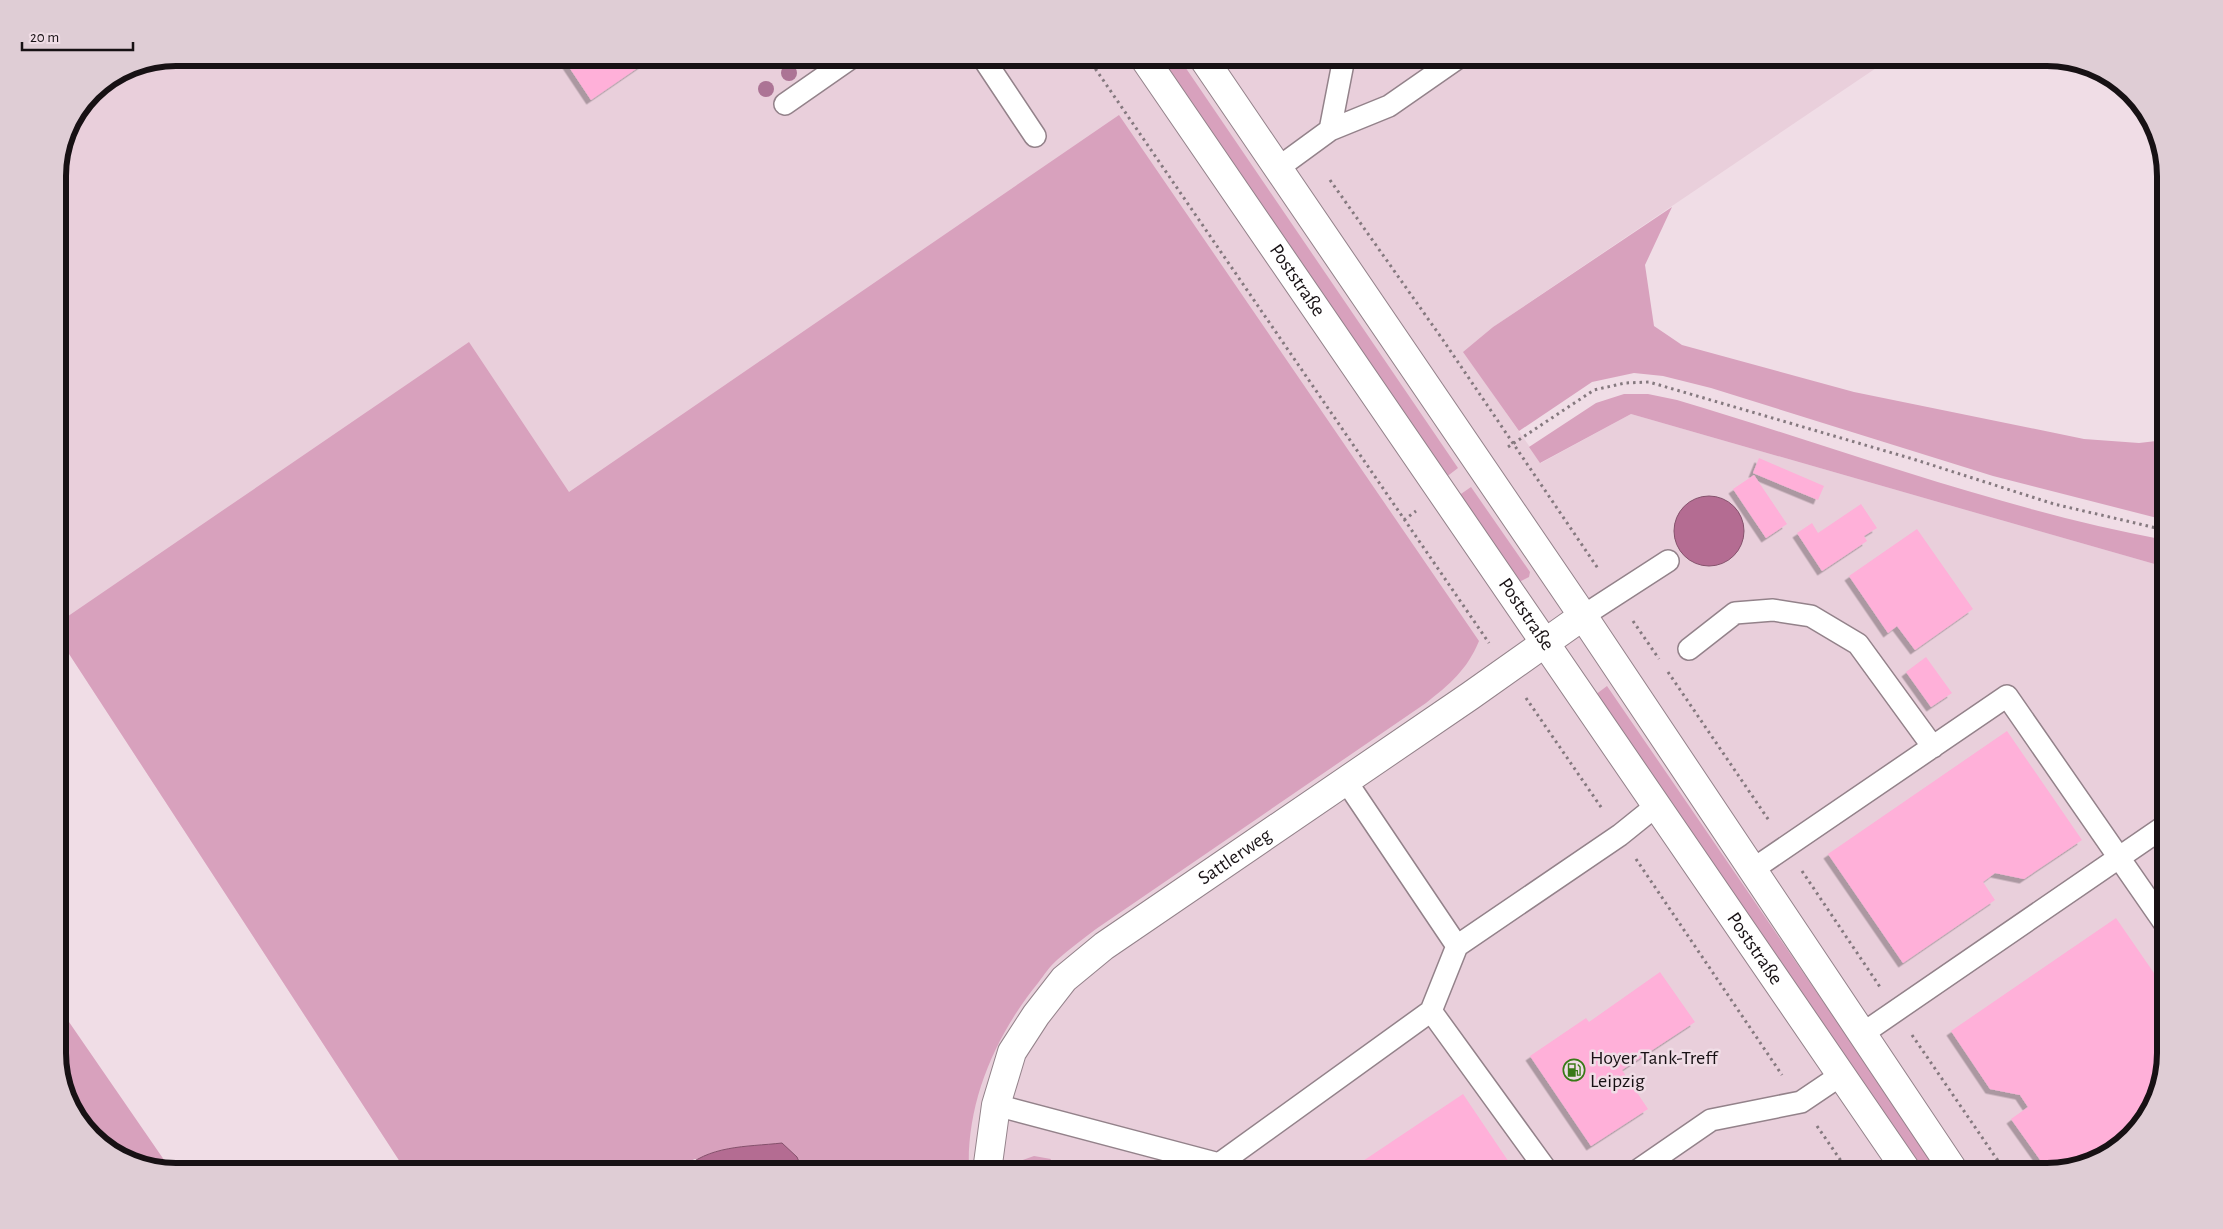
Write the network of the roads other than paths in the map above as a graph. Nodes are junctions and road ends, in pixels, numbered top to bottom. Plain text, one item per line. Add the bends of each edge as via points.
1 (839, 66) edge
2 (988, 66) edge
3 (1150, 66) edge
4 (1208, 66) edge
5 (1342, 66) edge
6 (1446, 66) edge
7 (784, 104) dead end
8 (1330, 130) junction
9 (1035, 136) dead end
10 (1278, 168) junction
11 (1668, 561) dead end
12 (1583, 616) junction
13 (1545, 643) junction
14 (1689, 649) dead end
15 (1933, 746) junction
16 (1346, 781) junction
17 (1656, 806) junction
18 (2157, 832) edge
19 (2120, 857) junction
20 (1752, 870) junction
21 (2157, 911) edge
22 (1457, 946) junction
23 (1431, 1011) junction
24 (1862, 1034) junction
25 (1841, 1075) junction
26 (996, 1105) junction
27 (988, 1163) edge
28 (1204, 1163) edge
29 (1229, 1163) edge
30 (1540, 1163) edge
31 (1649, 1163) edge
32 (1901, 1163) edge
33 (1948, 1163) edge

1 - 7 lane
2 - 9 lane
3 - 13 street, Poststraße via 1444,491
4 - 10 street
5 - 8 lane
6 - 8 lane via 1389,106
8 - 10 lane
10 - 12 street
11 - 12 lane
12 - 13 street, Sattlerweg
12 - 20 street
13 - 16 street, Sattlerweg
13 - 17 street, Poststraße
14 - 15 lane via 1735,613 1773,610 1811,616 1858,644
15 - 19 lane via 2006,696
15 - 20 lane
16 - 22 lane
16 - 26 street, Sattlerweg via 1104,946 1064,979 1012,1052
17 - 22 lane via 1620,835
17 - 25 street, Poststraße
18 - 19 lane
19 - 21 lane
19 - 24 lane
20 - 24 street
22 - 23 lane
23 - 29 lane
23 - 30 lane
24 - 33 street
25 - 31 lane via 1801,1102 1711,1120
25 - 32 street, Poststraße
26 - 27 street, Sattlerweg
26 - 28 lane

